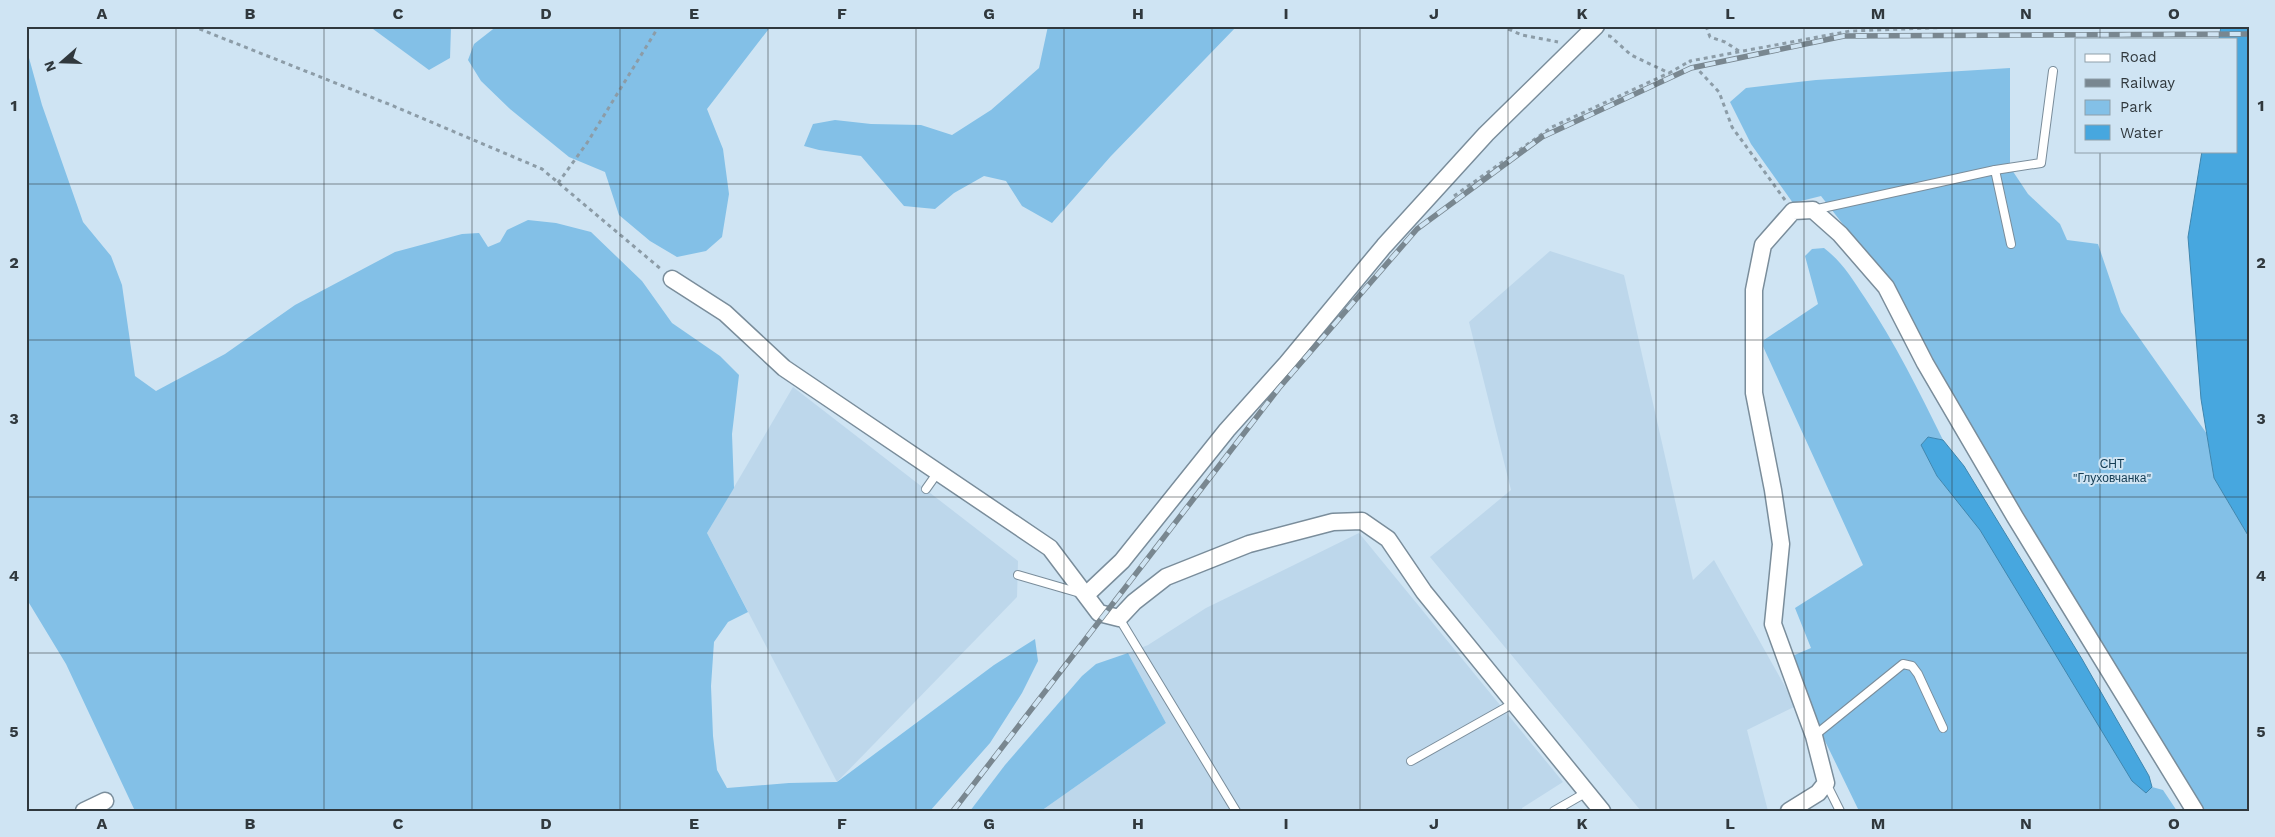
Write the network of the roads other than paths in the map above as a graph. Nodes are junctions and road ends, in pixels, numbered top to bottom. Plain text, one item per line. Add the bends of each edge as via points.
1 (1596, 26) edge
2 (2053, 71) dead end
3 (1995, 170) junction
4 (1813, 210) junction
5 (2012, 244) dead end
6 (672, 279) road end
7 (938, 472) junction
8 (926, 490) dead end
9 (1018, 575) dead end
10 (1086, 594) junction
11 (1119, 618) junction
12 (1514, 703) junction
13 (1943, 728) dead end
14 (1814, 736) junction
15 (1411, 761) dead end
16 (1826, 782) junction
17 (1587, 792) junction
18 (105, 801) dead end
19 (84, 811) edge
20 (1236, 811) edge
21 (1554, 811) edge
22 (1602, 811) edge
23 (1789, 811) edge
24 (1840, 811) edge
25 (2195, 811) edge

1 - 10 street via 1486,134 1384,246 1227,430 1122,561
2 - 3 lane via 2041,163
3 - 4 lane
3 - 5 lane
4 - 14 street via 1793,211 1763,245 1754,290 1754,393 1774,490 1781,544 1773,624
4 - 25 street via 1840,234 1886,287 1925,363 2015,517
6 - 7 street via 725,313 784,368
7 - 8 lane
7 - 10 street via 1050,548
9 - 10 lane
10 - 11 street via 1099,613
11 - 12 street via 1166,576 1249,544 1334,522 1362,521 1388,540 1424,592
11 - 20 lane
12 - 15 lane
12 - 17 street
13 - 14 lane via 1918,674 1912,666 1903,664
14 - 16 street
16 - 23 street via 1818,793
16 - 24 lane
17 - 21 lane
17 - 22 street
18 - 19 street

